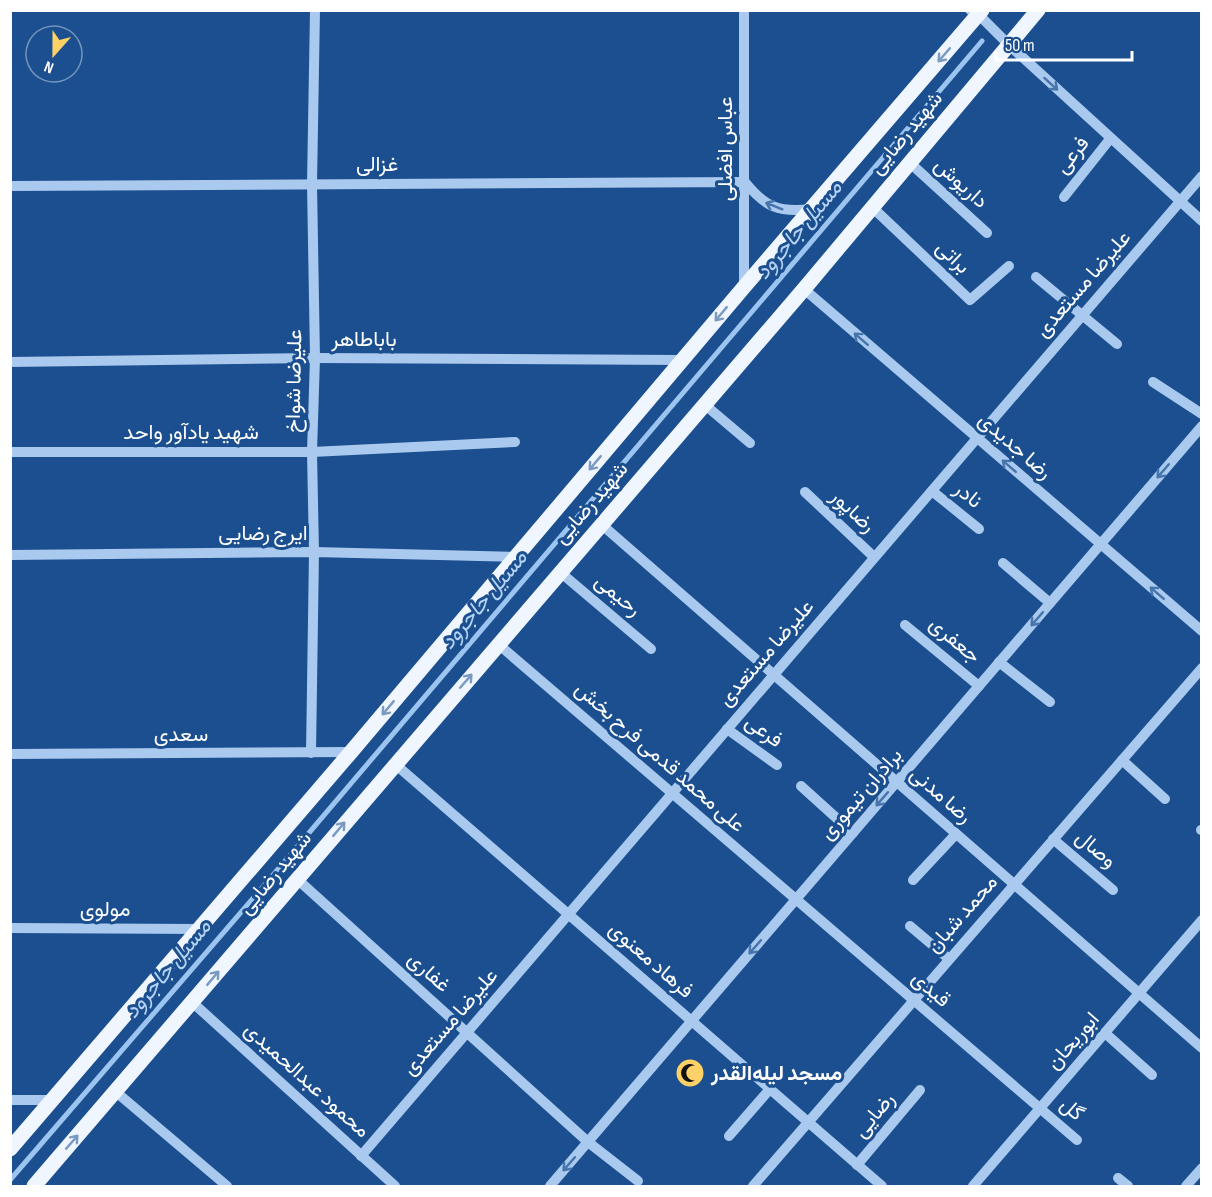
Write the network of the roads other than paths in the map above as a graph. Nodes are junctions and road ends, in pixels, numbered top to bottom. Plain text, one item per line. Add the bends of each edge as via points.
1 (315, 10) edge
2 (744, 10) edge
3 (1038, 10) edge
4 (977, 12) edge
5 (1008, 44) junction
6 (1110, 139) junction
7 (909, 162) junction
8 (1202, 176) edge
9 (745, 182) junction
10 (312, 184) junction
11 (10, 186) edge
12 (1064, 196) dead end
13 (1179, 202) junction
14 (872, 207) junction
15 (811, 209) junction
16 (1202, 221) edge
17 (987, 233) dead end
18 (1009, 267) dead end
19 (1036, 277) dead end
20 (744, 287) junction
21 (804, 289) junction
22 (1082, 315) junction
23 (1117, 344) dead end
24 (315, 358) junction
25 (682, 360) junction
26 (10, 362) edge
27 (1153, 382) dead end
28 (704, 404) junction
29 (1202, 414) edge
30 (1202, 426) edge
31 (976, 438) junction
32 (515, 442) dead end
33 (750, 443) dead end
34 (10, 452) edge
35 (312, 452) junction
36 (932, 490) junction
37 (805, 492) dead end
38 (601, 524) junction
39 (979, 529) dead end
40 (1100, 544) junction
41 (314, 552) junction
42 (10, 555) edge
43 (516, 557) junction
44 (874, 557) junction
45 (1003, 563) dead end
46 (560, 572) junction
47 (1050, 603) junction
48 (905, 625) dead end
49 (1202, 631) edge
50 (498, 644) junction
51 (651, 649) dead end
52 (999, 662) junction
53 (1202, 668) edge
54 (774, 675) junction
55 (979, 686) junction
56 (1050, 702) dead end
57 (727, 729) junction
58 (351, 752) junction
59 (311, 753) junction
60 (10, 754) edge
61 (1122, 760) junction
62 (395, 764) junction
63 (777, 765) dead end
64 (897, 782) junction
65 (801, 786) dead end
66 (672, 793) junction
67 (1165, 799) dead end
68 (853, 833) junction
69 (956, 834) junction
70 (1053, 839) junction
71 (297, 879) junction
72 (913, 880) dead end
73 (1014, 884) junction
74 (1113, 890) dead end
75 (796, 899) junction
76 (568, 914) junction
77 (1202, 920) edge
78 (910, 926) dead end
79 (10, 928) edge
80 (200, 929) junction
81 (949, 959) junction
82 (1139, 993) junction
83 (914, 1000) junction
84 (192, 1002) junction
85 (692, 1021) junction
86 (467, 1033) junction
87 (1105, 1033) junction
88 (1202, 1048) edge
89 (1152, 1075) dead end
90 (770, 1089) junction
91 (920, 1090) dead end
92 (116, 1092) junction
93 (10, 1100) edge
94 (53, 1100) junction
95 (1040, 1108) junction
96 (807, 1122) junction
97 (729, 1136) dead end
98 (1077, 1140) dead end
99 (588, 1142) junction
100 (10, 1149) edge
101 (361, 1156) junction
102 (857, 1165) junction
103 (1202, 1168) edge
104 (1118, 1178) dead end
105 (638, 1181) dead end
106 (37, 1186) edge
107 (227, 1186) edge
108 (395, 1186) edge
109 (550, 1186) edge
110 (753, 1186) edge
111 (882, 1186) edge
112 (973, 1186) edge
113 (1128, 1186) edge
114 (1186, 1186) edge

1 - 10 street, علیرضا شواخ
2 - 9 street, عباس افضلی
3 - 5 main road, شهید رضایی
4 - 5 street
4 -> 15 main road, شهید رضایی
5 -> 6 street
5 - 7 main road, شهید رضایی
6 - 12 street, فرعی
6 - 13 street
7 - 14 main road, شهید رضایی
7 - 17 street, داریوش
8 - 13 street, علیرضا مستعدی
9 - 10 street, غزالی
15 -> 9 street via 792,212 773,207 757,197
9 - 20 street, عباس افضلی
10 - 11 street, غزالی
10 - 24 street, علیرضا شواخ
13 - 16 street
13 - 22 street, علیرضا مستعدی
14 - 18 street, براتی via 970,300
14 - 21 main road, شهید رضایی
15 - 20 main road, شهید رضایی
19 - 22 street
20 -> 25 main road, شهید رضایی
21 - 28 main road, شهید رضایی
31 -> 21 street, رضا جدیدی
22 - 23 street
22 - 31 street, علیرضا مستعدی
24 - 25 street, باباطاهر
24 - 26 street, باباطاهر
24 - 35 street, علیرضا شواخ
25 -> 43 main road, شهید رضایی
27 - 29 street
28 - 33 street
28 - 38 main road, شهید رضایی
30 -> 40 street, برادران تیموری
31 - 36 street, علیرضا مستعدی
40 -> 31 street, رضا جدیدی
32 - 35 street, شهید یادآور واحد
34 - 35 street, شهید یادآور واحد
35 - 41 street, علیرضا شواخ
36 - 39 street, نادر
36 - 44 street, علیرضا مستعدی
37 - 44 street, رضاپور
38 - 46 main road, شهید رضایی
38 - 54 street, رضا مدنی
40 - 47 street, برادران تیموری
49 -> 40 street, رضا جدیدی
41 - 42 street, ایرج رضایی
41 - 43 street, ایرج رضایی
41 - 59 street, علیرضا شواخ
43 -> 58 main road, شهید رضایی
44 - 54 street, علیرضا مستعدی
45 - 47 street
46 - 50 main road, شهید رضایی
46 - 51 street, رحیمی
47 -> 52 street, برادران تیموری
48 - 55 street, جعفری
62 -> 50 main road, شهید رضایی
50 - 66 street, علی محمد قدمی فرح بخش
52 - 55 street, برادران تیموری
52 - 56 street
53 - 61 street, محمد شبان
54 - 57 street, علیرضا مستعدی
54 - 64 street, رضا مدنی
55 - 64 street, برادران تیموری
57 - 63 street, فرعی
57 - 66 street, علیرضا مستعدی
58 - 59 street, سعدی
58 - 80 main road, شهید رضایی
59 - 60 street, سعدی
61 - 67 street
61 - 70 street, محمد شبان
71 -> 62 main road, شهید رضایی
62 - 76 street, فرهاد معنوی
64 -> 68 street, برادران تیموری
64 - 69 street, رضا مدنی
65 - 68 street
66 - 75 street, علی محمد قدمی فرح بخش
66 - 76 street, علیرضا مستعدی
68 - 75 street, برادران تیموری
69 - 72 street
69 - 73 street, رضا مدنی
70 - 73 street, محمد شبان
70 - 74 street, وصال
84 -> 71 main road, شهید رضایی
71 - 86 street, غفاری
73 - 81 street, محمد شبان
73 - 82 street, رضا مدنی
75 - 83 street, قیدی
75 -> 85 street, برادران تیموری
76 - 85 street, فرهاد معنوی
76 - 86 street, علیرضا مستعدی
77 - 82 street, ابوریحان
78 - 81 street
79 - 80 street, مولوی
80 - 94 main road, شهید رضایی
81 - 83 street, محمد شبان
82 - 87 street, ابوریحان
82 - 88 street, رضا مدنی
83 - 95 street, قیدی
83 - 96 street, محمد شبان
84 - 92 main road, شهید رضایی
84 - 101 street, محمود عبدالحمیدی
85 - 90 street, فرهاد معنوی
85 - 99 street, برادران تیموری
86 - 99 street, غفاری
86 - 101 street, علیرضا مستعدی
87 - 89 street
87 - 95 street, ابوریحان
90 - 96 street, فرهاد معنوی
90 - 97 street
91 - 102 street, رضایی
106 -> 92 main road, شهید رضایی
92 - 107 street
93 - 94 street
94 - 100 main road, شهید رضایی
95 - 98 street, گل
95 - 112 street, ابوریحان
96 - 102 street, فرهاد معنوی
96 - 110 street, محمد شبان
99 - 105 street, غفاری
99 -> 109 street, برادران تیموری
101 - 108 street, محمود عبدالحمیدی
102 - 111 street, فرهاد معنوی
103 - 114 street
104 - 113 street

